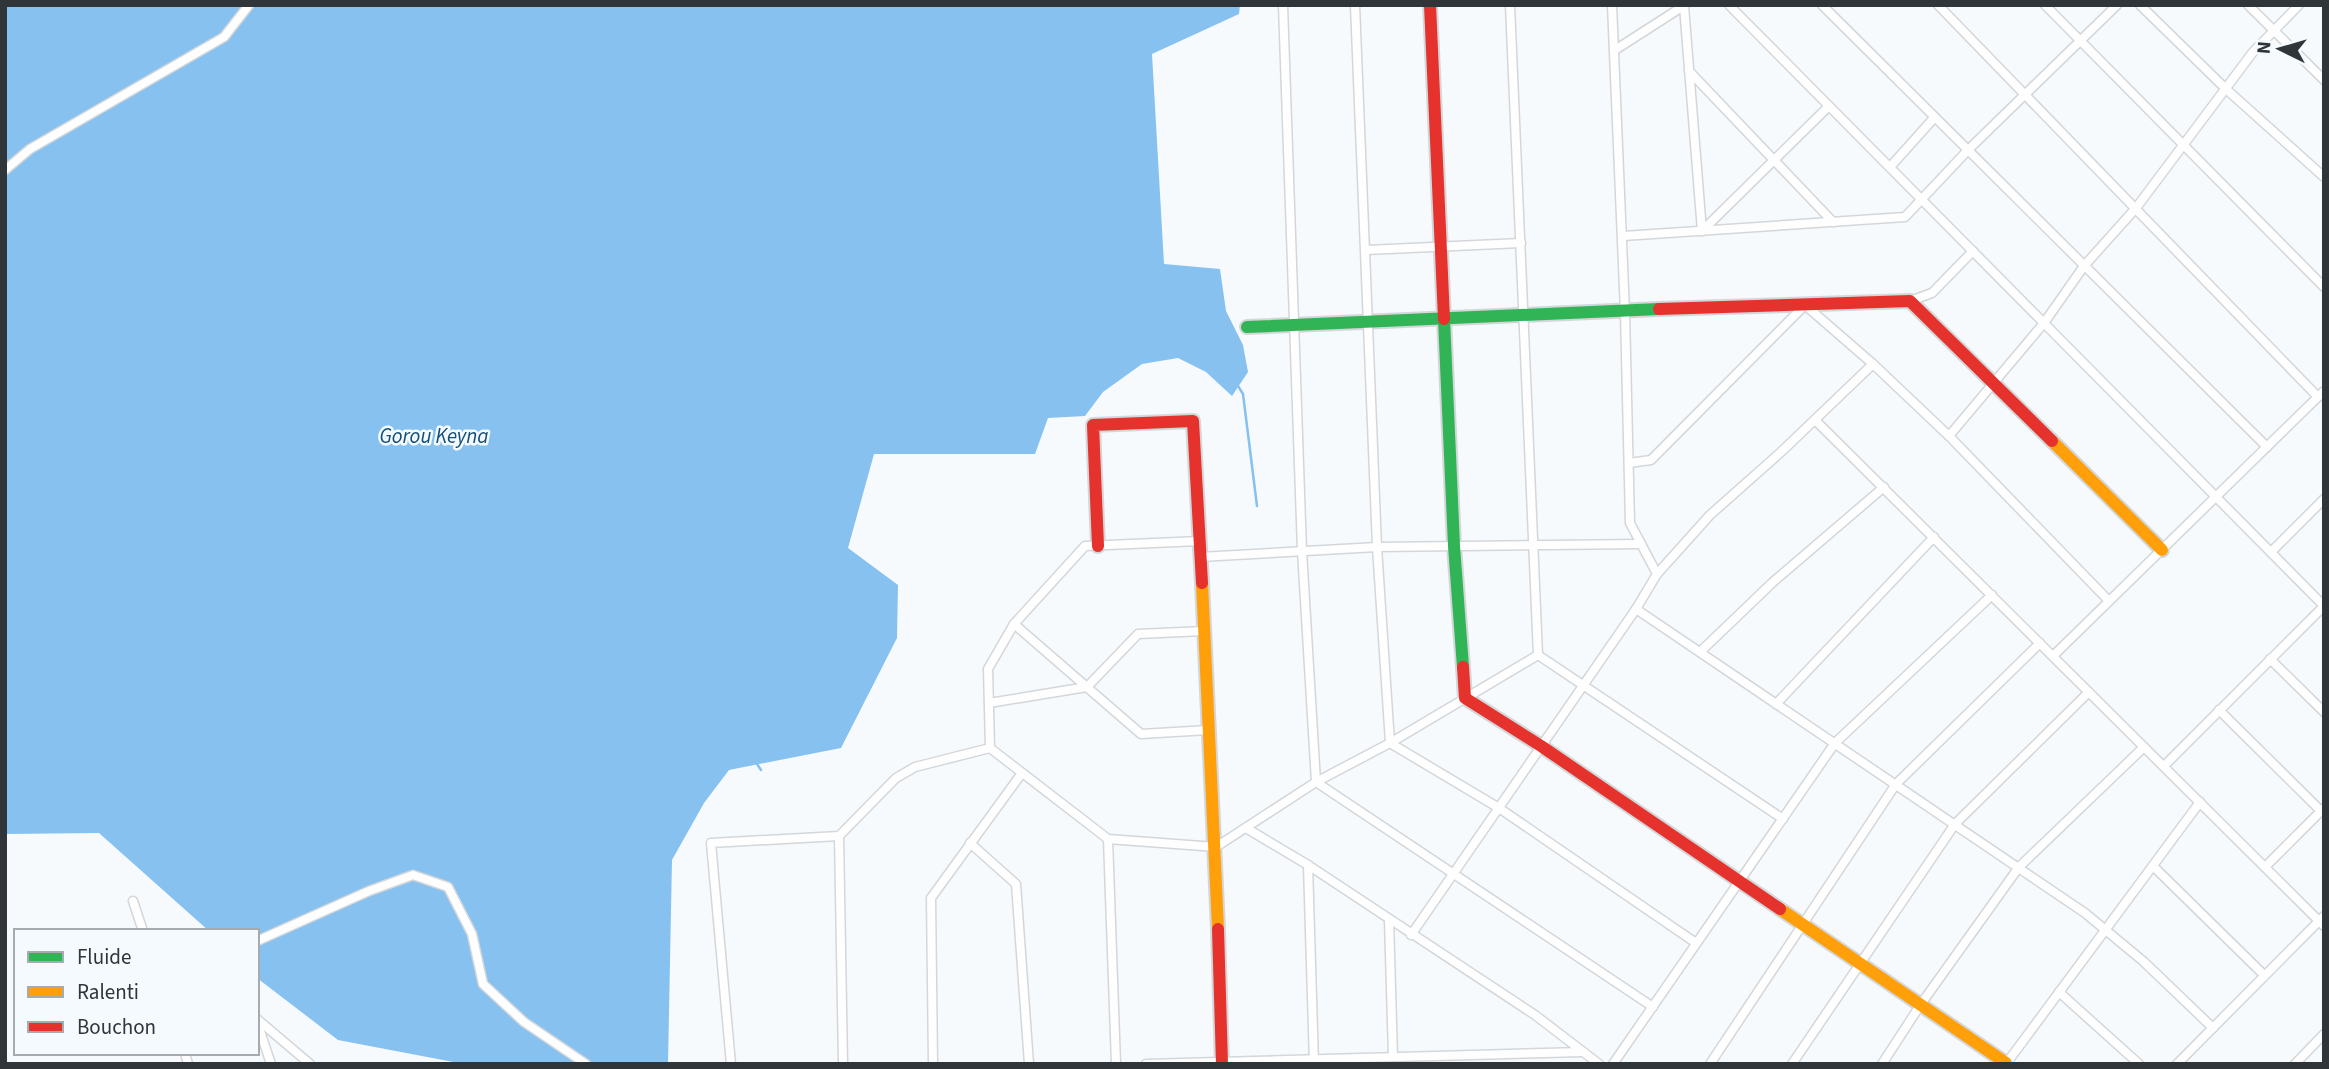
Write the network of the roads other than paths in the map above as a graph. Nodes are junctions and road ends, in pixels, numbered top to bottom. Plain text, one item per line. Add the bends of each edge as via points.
1 (249, 5) edge
2 (1283, 5) edge
3 (1355, 5) edge
4 (1430, 5) edge
5 (1510, 5) edge
6 (1612, 5) edge
7 (1684, 5) edge
8 (1730, 5) edge
9 (1822, 5) edge
10 (1938, 5) edge
11 (2045, 5) edge
12 (2117, 5) edge
13 (2140, 5) edge
14 (2248, 5) edge
15 (2299, 5) edge
16 (2274, 31) junction
17 (2080, 41) junction
18 (1615, 50) junction
19 (1689, 71) junction
20 (2324, 80) edge
21 (2226, 89) junction
22 (2025, 94) junction
23 (1829, 106) junction
24 (1934, 118) junction
25 (2184, 146) junction
26 (1968, 150) junction
27 (1775, 159) junction
28 (1890, 167) junction
29 (5, 170) edge
30 (2324, 177) edge
31 (1921, 199) junction
32 (2136, 208) junction
33 (1833, 222) junction
34 (1702, 231) junction
35 (1623, 236) junction
36 (1521, 243) junction
37 (1441, 247) junction
38 (1366, 250) junction
39 (1973, 251) junction
40 (2084, 266) junction
41 (2324, 287) edge
42 (1910, 301) junction
43 (1805, 305) junction
44 (1625, 312) junction
45 (1524, 314) junction
46 (1444, 318) junction
47 (1368, 321) junction
48 (2044, 323) junction
49 (1294, 325) junction
50 (1247, 327) dead end
51 (1873, 364) junction
52 (1994, 383) junction
53 (2321, 394) edge
54 (1815, 420) junction
55 (1950, 436) junction
56 (2267, 447) junction
57 (1629, 463) junction
58 (1884, 487) junction
59 (2216, 497) junction
60 (2324, 499) edge
61 (1934, 537) junction
62 (1200, 541) junction
63 (1533, 543) junction
64 (1642, 544) junction
65 (1098, 546) junction
66 (1454, 546) junction
67 (1377, 547) junction
68 (2162, 550) junction
69 (1302, 551) junction
70 (2270, 552) junction
71 (1200, 557) junction
72 (1657, 574) junction
73 (1992, 595) junction
74 (2109, 601) junction
75 (2324, 606) edge
76 (1636, 609) junction
77 (1014, 624) junction
78 (1204, 631) junction
79 (2040, 643) junction
80 (1700, 652) junction
81 (1538, 655) junction
82 (2053, 656) junction
83 (2270, 659) junction
84 (1584, 685) junction
85 (1087, 687) junction
86 (2089, 692) junction
87 (1465, 698) junction
88 (989, 703) junction
89 (1776, 704) junction
90 (2219, 710) junction
91 (2324, 712) edge
92 (1208, 730) junction
93 (1390, 743) junction
94 (1835, 743) junction
95 (1541, 746) junction
96 (2144, 747) junction
97 (990, 748) junction
98 (2164, 766) junction
99 (1022, 772) junction
100 (1316, 782) junction
101 (1896, 784) junction
102 (2200, 802) junction
103 (1499, 808) junction
104 (2322, 810) edge
105 (1783, 818) junction
106 (1955, 824) junction
107 (1246, 828) junction
108 (839, 836) junction
109 (1108, 839) junction
110 (971, 844) junction
111 (1216, 846) junction
112 (1308, 865) junction
113 (2152, 866) junction
114 (2019, 867) junction
115 (2265, 867) junction
116 (1453, 875) junction
117 (1740, 881) junction
118 (133, 901) dead end
119 (1389, 920) junction
120 (2322, 921) edge
121 (1802, 922) junction
122 (142, 929) edge
123 (2106, 929) junction
124 (1411, 935) junction
125 (259, 940) edge
126 (1696, 943) junction
127 (1862, 963) junction
128 (2264, 975) junction
129 (2059, 992) junction
130 (1921, 1004) junction
131 (1653, 1007) junction
132 (259, 1022) edge
133 (259, 1026) edge
134 (2213, 1028) junction
135 (2324, 1034) edge
136 (1583, 1052) junction
137 (1560, 1053) junction
138 (1393, 1057) junction
139 (1314, 1062) edge
140 (1222, 1063) edge
141 (2006, 1063) edge
142 (271, 1064) edge
143 (310, 1064) edge
144 (586, 1064) edge
145 (730, 1064) edge
146 (843, 1064) edge
147 (933, 1064) edge
148 (1028, 1064) edge
149 (1116, 1064) edge
150 (1146, 1064) edge
151 (1560, 1064) edge
152 (1599, 1064) edge
153 (1613, 1064) edge
154 (1710, 1064) edge
155 (1792, 1064) edge
156 (1882, 1064) edge
157 (2139, 1064) edge
158 (2177, 1064) edge
159 (2295, 1064) edge

1 - 29 street via 224,37 30,149
2 - 49 street
3 - 38 street
4 - 37 street
5 - 36 street
6 - 18 street
7 - 18 street
7 - 19 street
8 - 23 street
9 - 24 street
10 - 22 street
11 - 17 street
12 - 17 street
13 - 21 street
14 - 16 street
15 - 16 street
16 - 20 street
16 - 21 street
17 - 22 street
17 - 25 street
18 - 35 street
19 - 27 street
19 - 34 street
21 - 25 street
21 - 30 street
22 - 26 street
22 - 32 street
23 - 27 street
23 - 28 street
24 - 26 street
24 - 28 street
25 - 32 street
25 - 41 street
26 - 31 street
26 - 40 street
27 - 33 street
27 - 34 street
28 - 31 street
31 - 33 street via 1905,217
31 - 39 street
32 - 40 street
32 - 53 street
33 - 34 street
34 - 35 street
35 - 44 street
36 - 37 street
36 - 45 street
37 - 38 street
37 - 46 street
38 - 47 street
39 - 42 street via 1932,292
39 - 48 street
40 - 48 street
40 - 56 street
42 - 43 street
42 - 52 street
43 - 44 street
43 - 51 street
43 - 57 street via 1651,460
44 - 45 street
44 - 57 street
45 - 46 street
45 - 63 street
46 - 47 street
46 - 66 street
47 - 49 street
47 - 67 street
48 - 52 street
48 - 59 street
49 - 50 street
49 - 69 street
51 - 54 street
51 - 55 street
52 - 55 street
52 - 68 street
53 - 56 street
54 - 58 street
54 - 72 street via 1710,515
55 - 74 street
56 - 59 street
57 - 64 street via 1630,523
58 - 61 street
58 - 80 street
59 - 68 street
59 - 70 street
60 - 70 street
61 - 73 street
61 - 89 street
62 - 65 street
62 - 65 street via 1193,421 1093,425
62 - 71 street
63 - 64 street
63 - 66 street
63 - 81 street
64 - 72 street
65 - 77 street via 1085,546
66 - 67 street
66 - 87 street
67 - 69 street
67 - 93 street
68 - 74 street
69 - 71 street
69 - 100 street
70 - 75 street
71 - 78 street
72 - 76 street
73 - 79 street
73 - 94 street
74 - 82 street
75 - 83 street
76 - 80 street
76 - 84 street
77 - 85 street
77 - 88 street via 988,669
78 - 85 street via 1139,634
78 - 92 street
79 - 82 street
79 - 101 street
80 - 89 street
81 - 84 street
81 - 87 street
82 - 86 street
83 - 90 street
83 - 91 street
84 - 95 street
84 - 105 street
85 - 88 street
85 - 92 street via 1141,734
86 - 96 street
86 - 106 street
87 - 93 street
87 - 95 street
88 - 97 street
89 - 94 street
90 - 98 street
90 - 104 street
92 - 111 street
93 - 100 street
93 - 103 street
94 - 101 street
94 - 105 street
95 - 103 street
95 - 117 street
96 - 98 street
96 - 114 street
97 - 99 street
97 - 108 street via 915,767 896,778
98 - 102 street
99 - 109 street
99 - 110 street
100 - 107 street
100 - 116 street
101 - 106 street
101 - 121 street
102 - 113 street
102 - 115 street
103 - 116 street
103 - 126 street
104 - 115 street
105 - 117 street
106 - 114 street
106 - 127 street
107 - 111 street
107 - 112 street
108 - 145 street via 711,843
108 - 146 street
109 - 111 street
109 - 149 street
110 - 147 street via 931,898
110 - 148 street via 1016,884
111 - 140 street
112 - 119 street
112 - 139 street
113 - 123 street
113 - 128 street
114 - 123 street
114 - 130 street
115 - 120 street
116 - 124 street
116 - 131 street
117 - 121 street
117 - 126 street
118 - 122 street
119 - 124 street
119 - 138 street
120 - 128 street
121 - 127 street
121 - 154 street
123 - 129 street
123 - 134 street
124 - 136 street via 1535,1015
125 - 144 street via 413,875 448,887 472,934 483,984 524,1022
126 - 131 street
127 - 130 street
127 - 155 street
128 - 134 street
129 - 141 street
129 - 157 street
130 - 141 street
130 - 156 street
131 - 153 street
132 - 143 street
133 - 142 street
134 - 158 street
135 - 159 street
136 - 137 street
136 - 152 street
137 - 138 street
137 - 151 street
138 - 139 street
139 - 140 street
140 - 150 street

